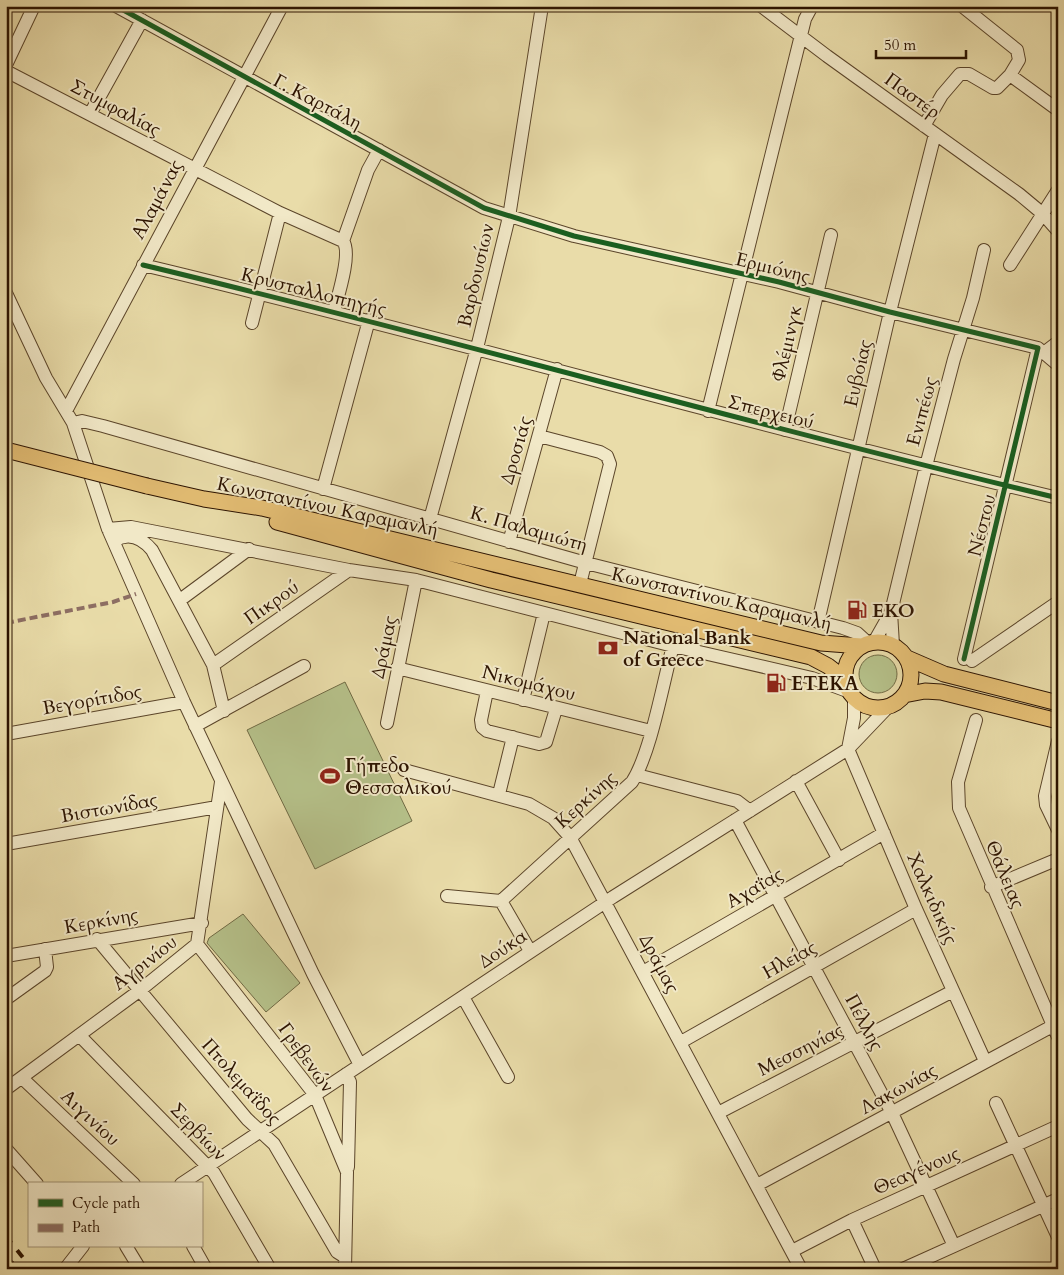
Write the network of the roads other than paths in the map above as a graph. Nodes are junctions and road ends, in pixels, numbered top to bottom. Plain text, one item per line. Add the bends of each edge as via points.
1 (34, 6) edge
2 (116, 6) edge
3 (282, 6) edge
4 (542, 6) edge
5 (762, 6) edge
6 (812, 6) edge
7 (962, 6) edge
8 (142, 20) junction
9 (801, 37) junction
10 (6, 65) edge
11 (6, 71) edge
12 (1010, 75) junction
13 (243, 78) junction
14 (1058, 110) edge
15 (90, 114) junction
16 (924, 126) junction
17 (935, 134) junction
18 (380, 150) junction
19 (194, 169) junction
20 (1058, 190) edge
21 (280, 213) junction
22 (1043, 214) junction
23 (508, 217) junction
24 (1058, 231) edge
25 (831, 235) dead end
26 (343, 241) junction
27 (984, 250) dead end
28 (143, 265) junction
29 (1010, 265) dead end
30 (743, 275) junction
31 (6, 293) edge
32 (259, 293) junction
33 (817, 293) junction
34 (334, 311) junction
35 (890, 312) junction
36 (369, 320) junction
37 (252, 323) dead end
38 (963, 330) junction
39 (1058, 342) edge
40 (477, 348) junction
41 (1038, 348) junction
42 (1058, 365) edge
43 (557, 369) junction
44 (66, 411) junction
45 (708, 411) junction
46 (72, 423) junction
47 (785, 430) junction
48 (539, 436) junction
49 (6, 450) edge
50 (859, 450) junction
51 (926, 466) junction
52 (1006, 485) junction
53 (323, 489) junction
54 (1058, 498) edge
55 (204, 499) junction
56 (430, 519) junction
57 (108, 529) junction
58 (114, 541) junction
59 (509, 542) junction
60 (249, 550) junction
61 (586, 563) junction
62 (349, 570) junction
63 (416, 580) junction
64 (580, 584) junction
65 (180, 600) junction
66 (1058, 602) edge
67 (544, 612) junction
68 (891, 612) junction
69 (818, 622) junction
70 (868, 644) junction
71 (893, 645) junction
72 (672, 646) junction
73 (907, 658) junction
74 (213, 665) junction
75 (304, 666) dead end
76 (398, 668) junction
77 (850, 690) junction
78 (487, 691) junction
79 (904, 695) junction
80 (523, 700) junction
81 (184, 702) junction
82 (1058, 703) edge
83 (889, 706) junction
84 (556, 709) junction
85 (224, 711) junction
86 (976, 720) dead end
87 (1058, 721) edge
88 (387, 723) dead end
89 (195, 726) junction
90 (651, 731) junction
91 (6, 734) edge
92 (513, 737) junction
93 (1058, 741) edge
94 (848, 749) junction
95 (404, 770) dead end
96 (636, 775) junction
97 (221, 782) junction
98 (796, 782) junction
99 (499, 794) junction
100 (217, 807) junction
101 (750, 810) junction
102 (735, 820) junction
103 (1058, 830) edge
104 (884, 834) junction
105 (570, 837) junction
106 (6, 844) edge
107 (1058, 859) edge
108 (839, 860) junction
109 (991, 888) junction
110 (447, 896) dead end
111 (776, 896) junction
112 (501, 900) junction
113 (606, 901) junction
114 (916, 909) junction
115 (202, 923) junction
116 (97, 940) junction
117 (197, 944) junction
118 (45, 949) junction
119 (530, 951) junction
120 (6, 956) edge
121 (814, 967) junction
122 (643, 972) junction
123 (139, 991) junction
124 (953, 991) junction
125 (463, 997) junction
126 (6, 999) edge
127 (1056, 1029) edge
128 (79, 1035) junction
129 (680, 1042) junction
130 (854, 1042) junction
131 (985, 1061) junction
132 (360, 1065) junction
133 (346, 1074) junction
134 (508, 1077) dead end
135 (22, 1078) junction
136 (6, 1089) edge
137 (316, 1095) junction
138 (996, 1103) dead end
139 (718, 1113) junction
140 (892, 1113) junction
141 (1058, 1126) edge
142 (262, 1131) junction
143 (1016, 1146) junction
144 (6, 1149) edge
145 (208, 1167) junction
146 (348, 1172) junction
147 (35, 1182) edge
148 (132, 1182) edge
149 (184, 1182) edge
150 (757, 1185) junction
151 (926, 1186) junction
152 (1058, 1199) edge
153 (1043, 1206) junction
154 (852, 1220) junction
155 (1058, 1237) edge
156 (954, 1246) junction
157 (81, 1248) edge
158 (127, 1248) edge
159 (193, 1248) edge
160 (792, 1251) junction
161 (345, 1263) edge
162 (64, 1269) edge
163 (140, 1269) edge
164 (206, 1269) edge
165 (270, 1269) edge
166 (801, 1269) edge
167 (875, 1269) edge
168 (903, 1269) edge

1 - 10 street
2 - 8 street, Γ. Καρτάλη
3 - 13 street, Αλαμάνας
4 - 23 street, Βαρδουσίων
5 - 9 street, Παστέρ
6 - 9 street
7 - 12 street via 1017,50 1019,60
8 - 13 street, Γ. Καρτάλη
8 - 15 street
9 - 16 street, Παστέρ
9 - 30 street
11 - 15 street, Στυμφαλίας
12 - 14 street
12 - 16 street via 1001,86 993,88 969,74 960,74 942,95
13 - 18 street, Γ. Καρτάλη
13 - 19 street, Αλαμάνας
15 - 19 street, Στυμφαλίας
16 - 17 street, Παστέρ
17 - 22 street, Παστέρ
17 - 35 street, Ευβοίας
18 - 23 street, Γ. Καρτάλη via 475,204
18 - 26 street via 368,170
19 - 21 street, Στυμφαλίας
19 - 28 street, Αλαμάνας
20 - 22 street
21 - 26 street, Στυμφαλίας
21 - 32 street
22 - 24 street, Παστέρ
22 - 29 street
23 - 30 street, Ερμιόνης via 574,236
23 - 40 street, Βαρδουσίων
25 - 33 street, Φλέμινγκ
26 - 34 street via 346,250
27 - 38 street, Ενιπέως
28 - 32 street, Κρυσταλλοπηγής
28 - 44 street, Αλαμάνας
30 - 33 street, Ερμιόνης
30 - 45 street
31 - 44 street via 46,378
32 - 34 street, Κρυσταλλοπηγής
32 - 37 street
33 - 35 street, Ερμιόνης
33 - 47 street, Φλέμινγκ
34 - 36 street, Κρυσταλλοπηγής
35 - 38 street, Ερμιόνης
35 - 50 street, Ευβοίας
36 - 40 street, Κρυσταλλοπηγής
36 - 53 street
38 - 41 street, Ερμιόνης
38 - 51 street, Ενιπέως
39 - 41 street
40 - 43 street, Σπερχειού
40 - 56 street, Βαρδουσίων
41 - 42 street
41 - 52 street, Νέστου
43 - 45 street, Σπερχειού
43 - 48 street, Δροσιάς
44 - 46 street
45 - 47 street, Σπερχειού
46 - 53 street, Κ. Παλαμιώτη via 82,421 103,426
46 - 57 street
47 - 50 street, Σπερχειού
48 - 59 street, Δροσιάς
48 - 61 street via 600,452 607,456 610,464
49 - 55 main road, bridge
50 - 51 street, Σπερχειού
50 - 69 street, Ευβοίας
51 - 52 street, Σπερχειού
51 - 68 street, Ενιπέως
52 - 54 street, Σπερχειού
52 - 66 street, Νέστου via 968,660
53 - 56 street, Κ. Παλαμιώτη
55 - 64 main road, Κωνσταντίνου Καραμανλή via 262,508
55 - 77 main road, Κωνσταντίνου Καραμανλή via 491,580 811,657 828,666
56 - 59 street, Κ. Παλαμιώτη
57 - 58 street
57 - 60 street, Κωνσταντίνου Καραμανλή via 131,527
58 - 65 street via 127,536 146,543
58 - 81 street
59 - 61 street, Κ. Παλαμιώτη
60 - 62 street, Κωνσταντίνου Καραμανλή
60 - 65 street
61 - 64 street
61 - 69 street, Κ. Παλαμιώτη
62 - 63 street, Κωνσταντίνου Καραμανλή
62 - 74 street, Πικρού
63 - 67 street, Κωνσταντίνου Καραμανλή
63 - 76 street, Δράμας
64 - 70 main road, Κωνσταντίνου Καραμανλή via 821,643
65 - 74 street
67 - 72 street, Κωνσταντίνου Καραμανλή
67 - 80 street
68 - 70 street, Ενιπέως
68 - 71 street, Ενιπέως
69 - 70 street, Κ. Παλαμιώτη via 853,631
70 - 71 main road, Κωνσταντίνου Καραμανλή
70 - 77 main road via 847,663
71 - 73 main road
72 - 77 street, Κωνσταντίνου Καραμανλή via 812,678
72 - 90 street, Κερκίνης
73 - 79 main road via 911,680
73 - 82 main road via 944,674
74 - 85 street
75 - 85 street
76 - 78 street, Νικομάχου
76 - 88 street, Δράμας
77 - 83 main road, Κωνσταντίνου Καραμανλή via 870,707
77 - 94 street via 854,718
78 - 80 street, Νικομάχου
78 - 92 street via 482,727
79 - 83 main road
79 - 87 main road via 941,692
80 - 84 street, Νικομάχου
81 - 89 street
81 - 91 street, Βεγορίτιδος
83 - 94 street, Δούκα
84 - 90 street, Νικομάχου
84 - 92 street via 546,742 539,744
85 - 89 street
86 - 109 street, Θάλειας via 957,793 964,821
89 - 97 street
90 - 96 street, Κερκίνης
92 - 99 street
93 - 103 street via 1045,796
94 - 98 street, Δούκα
94 - 104 street, Χαλκιδικής
95 - 99 street, Δράμας
96 - 101 street via 737,801
96 - 105 street, Κερκίνης
97 - 100 street, Αγρινίου
97 - 132 street
98 - 101 street, Δούκα
98 - 108 street
99 - 105 street, Δράμας via 529,804 553,818
100 - 106 street, Βιστωνίδας
100 - 115 street, Αγρινίου
101 - 102 street, Δούκα
102 - 111 street, Πέλλης
102 - 113 street, Δούκα
104 - 108 street, Αχαΐας
104 - 114 street, Χαλκιδικής
105 - 112 street, Κερκίνης
105 - 113 street, Δράμας
107 - 109 street
108 - 111 street, Αχαΐας
109 - 127 street, Θάλειας
110 - 112 street
111 - 121 street, Πέλλης
111 - 122 street, Αχαΐας
112 - 119 street
113 - 119 street, Δούκα
113 - 122 street, Δράμας
114 - 121 street, Ηλείας
114 - 124 street, Χαλκιδικής
115 - 116 street, Κερκίνης
115 - 117 street, Αγρινίου
116 - 118 street, Κερκίνης
116 - 123 street, Πτολεμαΐδος
117 - 123 street, Αγρινίου
117 - 137 street, Γρεβενών
118 - 120 street, Κερκίνης
118 - 126 street via 45,971
119 - 125 street, Δούκα
121 - 129 street, Ηλείας
121 - 130 street, Πέλλης
122 - 129 street, Δράμας
123 - 128 street, Αγρινίου
123 - 142 street, Πτολεμαΐδος via 248,1119
124 - 130 street, Μεσσηνίας
124 - 131 street, Χαλκιδικής
125 - 132 street, Δούκα
125 - 134 street
127 - 131 street, Λακωνίας
128 - 135 street, Αγρινίου
128 - 145 street, Σερβίων
129 - 139 street, Δράμας
130 - 139 street, Μεσσηνίας
130 - 140 street, Πέλλης
131 - 140 street, Λακωνίας
132 - 133 street, Δούκα
133 - 137 street, Δούκα
133 - 146 street via 350,1082
135 - 136 street, Αγρινίου
135 - 148 street, Αιγινίου
137 - 142 street, Δούκα
137 - 146 street, Γρεβενών
138 - 143 street
139 - 150 street, Δράμας
140 - 150 street, Λακωνίας
140 - 151 street, Πέλλης
141 - 143 street, Θεαγένους
142 - 145 street, Δούκα
142 - 161 street, Πτολεμαΐδος via 274,1144
143 - 151 street, Θεαγένους
143 - 153 street
144 - 147 street
145 - 149 street, Δούκα
145 - 165 street, Σερβίων
146 - 161 street, Γρεβενών
150 - 160 street, Δράμας
151 - 154 street, Θεαγένους
151 - 156 street, Πέλλης
152 - 153 street
153 - 155 street
153 - 156 street
154 - 160 street, Θεαγένους
154 - 167 street
156 - 168 street
157 - 162 street
158 - 163 street
159 - 164 street
160 - 166 street, Δράμας

